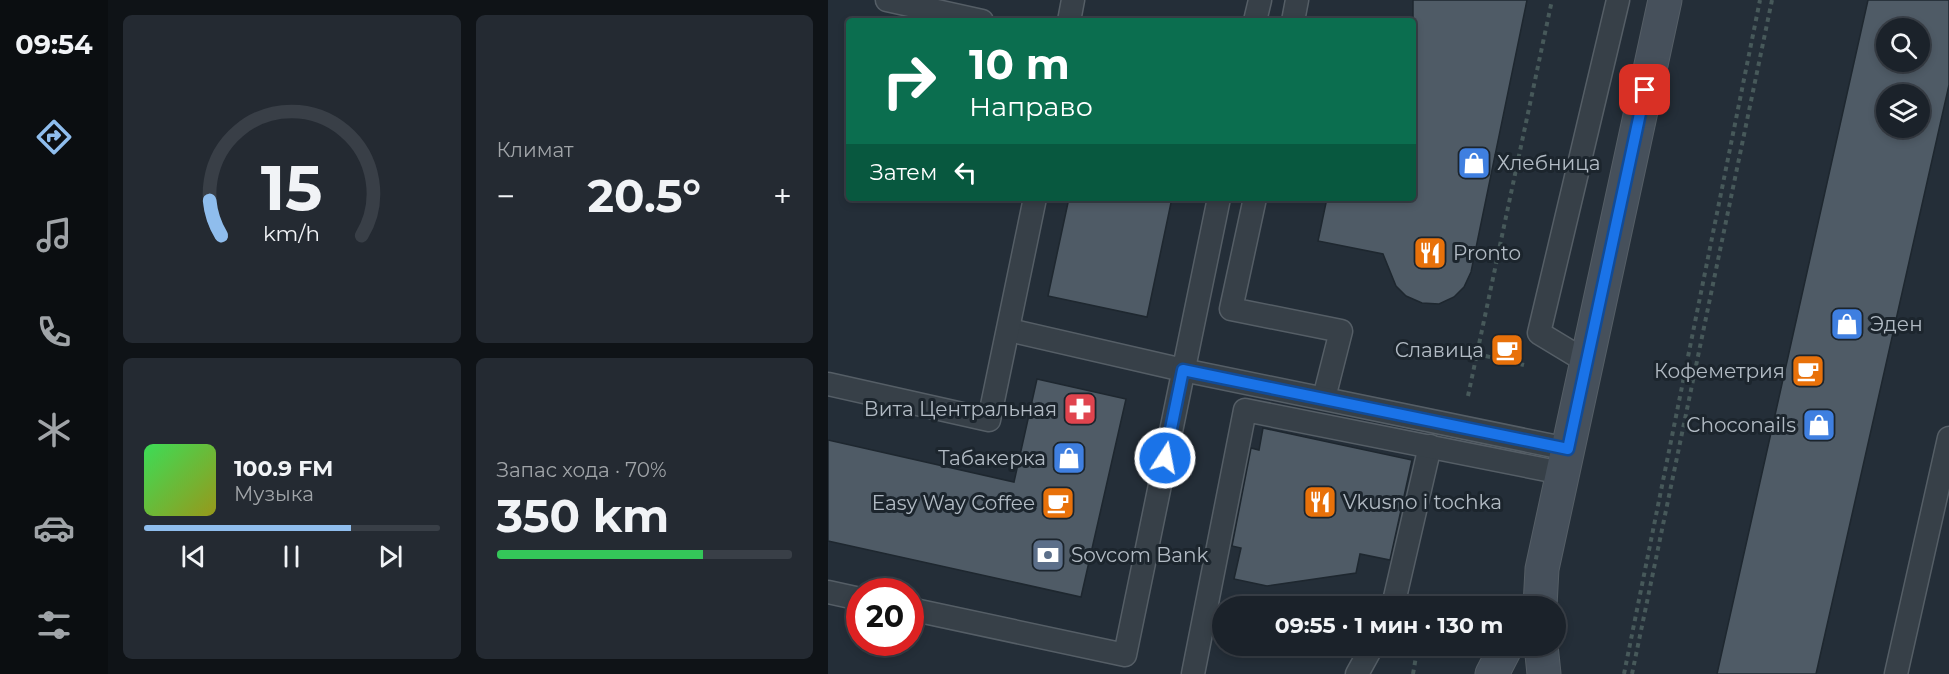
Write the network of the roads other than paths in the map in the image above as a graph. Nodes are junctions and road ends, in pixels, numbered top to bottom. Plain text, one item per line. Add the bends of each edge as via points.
1 (887, 0) edge
2 (1073, 0) edge
3 (1260, 0) edge
4 (1297, 0) edge
5 (1618, 0) edge
6 (1665, 0) edge
7 (968, 18) edge
8 (1070, 18) edge
9 (1256, 18) edge
10 (1294, 18) edge
11 (1034, 201) edge
12 (1218, 201) edge
13 (1254, 201) edge
14 (1009, 330) junction
15 (1587, 362) junction
16 (1183, 370) junction
17 (828, 384) edge
18 (1324, 398) junction
19 (1949, 438) edge
20 (1430, 446) junction
21 (1565, 461) junction
22 (1542, 568) junction
23 (828, 592) edge
24 (846, 596) edge
25 (1217, 596) edge
26 (1395, 596) edge
27 (1529, 596) edge
28 (1541, 596) edge
29 (924, 612) edge
30 (1212, 623) edge
31 (1367, 656) edge
32 (1501, 656) edge
33 (1542, 656) edge
34 (1193, 674) edge
35 (1357, 674) edge
36 (1492, 674) edge
37 (1544, 674) edge
38 (1896, 674) edge

1 - 7 lane
2 - 8 lane
3 - 9 lane
4 - 10 lane
5 - 15 lane via 1539,333
6 - 15 street
11 - 14 lane
12 - 16 lane
13 - 18 lane via 1231,309 1341,331
14 - 16 lane
14 - 17 lane via 990,420
15 - 21 street
16 - 18 lane
16 - 29 lane via 1125,655
18 - 21 lane via 1462,426
19 - 38 lane
20 - 21 lane
20 - 25 lane via 1245,410
20 - 26 lane
21 - 22 street
22 - 27 street
22 - 28 street
23 - 24 lane
30 - 34 lane
31 - 35 lane
32 - 36 street
33 - 37 street

